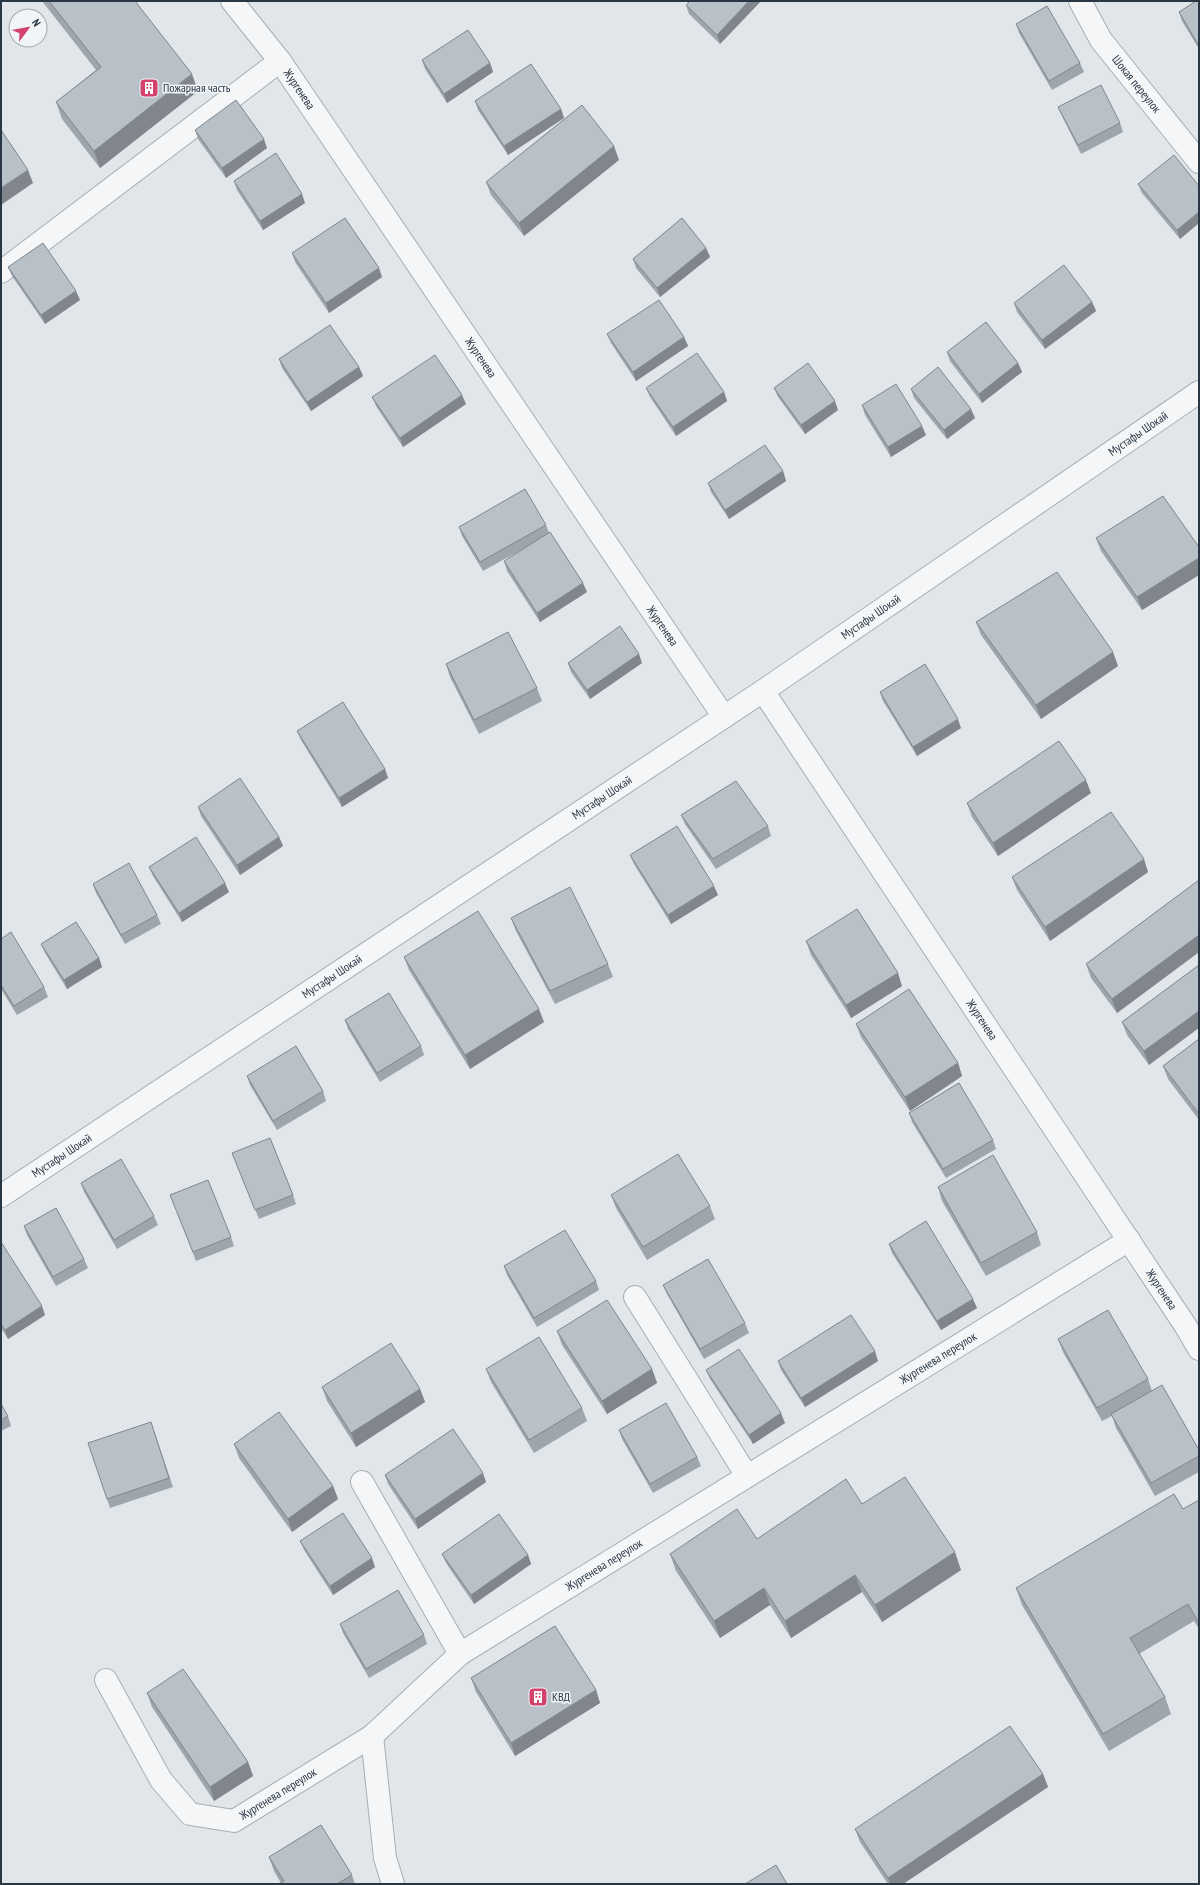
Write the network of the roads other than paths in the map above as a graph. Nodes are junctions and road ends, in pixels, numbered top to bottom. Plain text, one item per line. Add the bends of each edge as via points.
1 (232, 1) edge
2 (1080, 1) edge
3 (280, 61) junction
4 (1199, 162) edge
5 (1, 272) edge
6 (1199, 392) edge
7 (763, 691) junction
8 (724, 717) junction
9 (1, 1196) edge
10 (1129, 1240) junction
11 (635, 1297) dead end
12 (1199, 1349) edge
13 (747, 1476) junction
14 (362, 1482) dead end
15 (460, 1654) junction
16 (106, 1680) dead end
17 (372, 1736) junction
18 (393, 1884) edge

1 - 3 street, Жургенева
2 - 4 street, Шокая переулок via 1101,40
3 - 5 street
3 - 8 street, Жургенева
6 - 7 street, Мустафы Шокай
7 - 8 street, Мустафы Шокай
7 - 10 street, Жургенева
8 - 9 street, Мустафы Шокай
10 - 12 street, Жургенева
10 - 13 street, Жургенева переулок
11 - 13 street
13 - 15 street, Жургенева переулок
14 - 15 street
15 - 17 street, Жургенева переулок
16 - 17 street, Жургенева переулок via 161,1780 190,1814 234,1821
17 - 18 street via 384,1858

